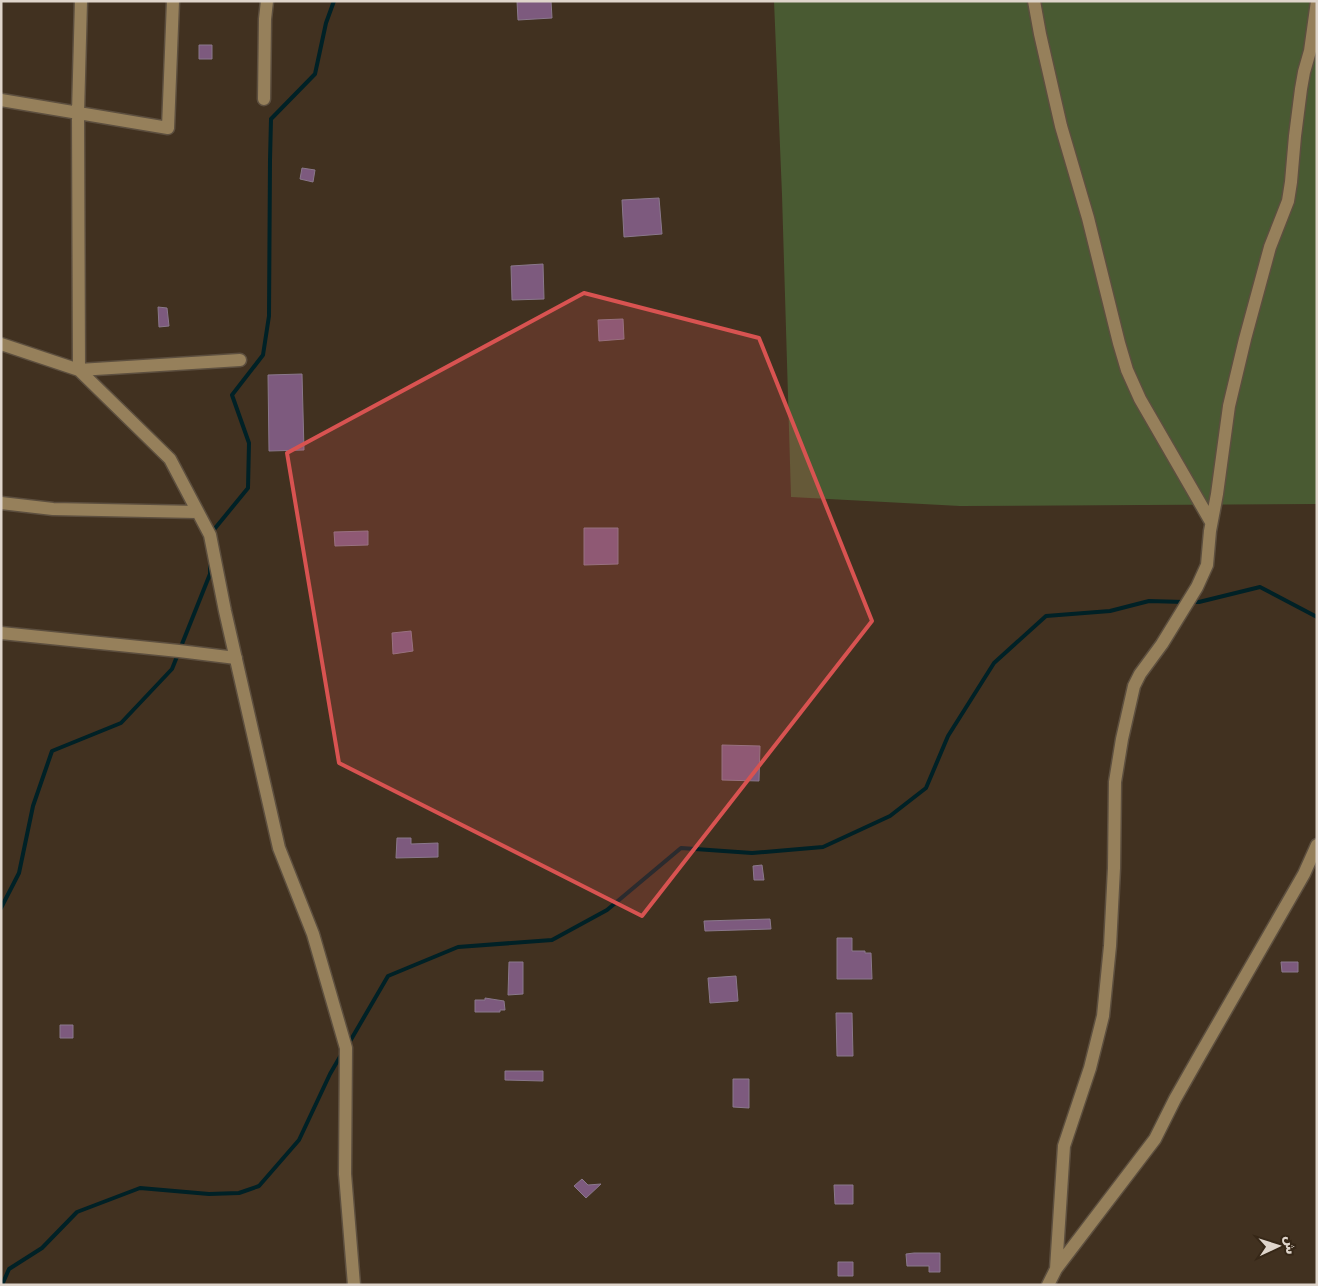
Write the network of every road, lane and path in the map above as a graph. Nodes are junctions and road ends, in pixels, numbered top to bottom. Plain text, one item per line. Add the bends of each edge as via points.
1 (81, 1) edge
2 (173, 1) edge
3 (267, 1) edge
4 (1034, 1) edge
5 (1317, 1) edge
6 (1, 100) edge
7 (264, 100) dead end
8 (78, 113) junction
9 (1, 344) edge
10 (240, 360) dead end
11 (79, 370) junction
12 (1, 503) edge
13 (197, 512) junction
14 (1211, 522) junction
15 (1, 633) edge
16 (236, 658) junction
17 (1317, 845) edge
18 (1056, 1269) junction
19 (354, 1285) edge
20 (1048, 1285) edge

1 - 8 street
2 - 8 street via 168,128
3 - 7 street
4 - 14 street via 1061,126 1127,370 1140,399
5 - 14 street via 1301,88 1288,202 1270,247 1245,339 1229,406
6 - 8 street
8 - 11 street
9 - 11 street
10 - 11 street
11 - 13 street via 170,459
12 - 13 street via 53,509
13 - 16 street via 210,535
14 - 18 street via 1207,565 1197,587 1137,680 1122,739 1115,782 1110,946 1102,1016 1090,1068 1064,1146
15 - 16 street
16 - 19 street via 280,848 313,934 346,1048 345,1174
17 - 18 street via 1304,874 1155,1139
18 - 20 street

